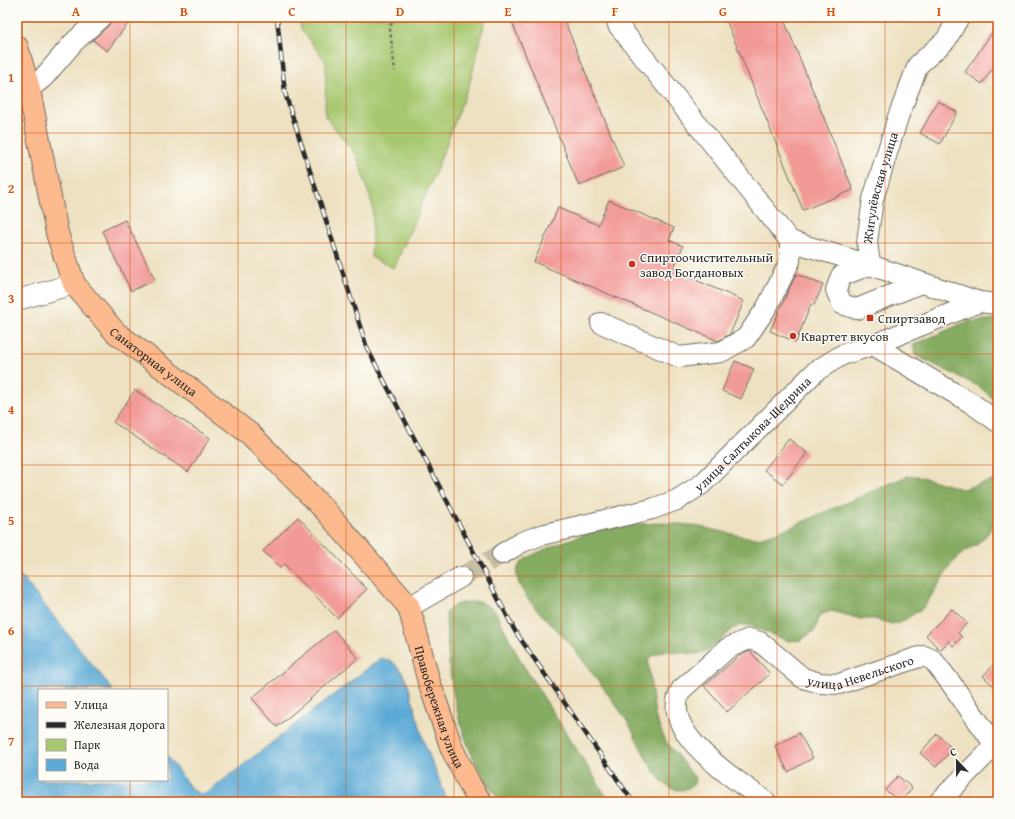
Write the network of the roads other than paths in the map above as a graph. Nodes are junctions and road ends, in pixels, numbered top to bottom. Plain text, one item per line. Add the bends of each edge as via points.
1 (101, 17) edge
2 (959, 17) edge
3 (618, 26) dead end
4 (17, 47) edge
5 (29, 89) junction
6 (790, 242) junction
7 (870, 264) junction
8 (921, 283) junction
9 (74, 284) junction
10 (17, 300) edge
11 (988, 303) edge
12 (601, 323) dead end
13 (873, 345) junction
14 (998, 422) edge
15 (502, 554) tunnel mouth
16 (461, 578) tunnel mouth
17 (409, 607) junction
18 (997, 747) edge
19 (481, 802) edge
20 (766, 802) edge
21 (939, 802) edge

1 - 5 street via 43,78
2 - 7 street, Жигулёвская улица via 946,40 918,65 898,117 873,199 867,242
3 - 6 street
4 - 5 main road, Санаторная улица
5 - 9 main road, Санаторная улица via 57,233
6 - 7 street
6 - 12 street via 790,261 767,307 746,338 722,352 679,357
7 - 8 street
7 - 8 street via 841,276 836,290 842,304 857,309
8 - 11 street
9 - 10 street
9 - 17 main road, Санаторная улица via 115,332 250,434 324,509
11 - 13 street, улица Салтыкова-Щедрина
13 - 14 street via 971,403
13 - 15 street, улица Салтыкова-Щедрина via 842,355 816,371 702,484 677,500 652,509 541,535 522,542
16 - 17 street
17 - 19 main road, Правобережная улица via 429,682 452,749
18 - 20 street, улица Невельского via 933,660 924,656 839,684 820,683 803,678 760,642 749,639 728,648 681,690 676,699 676,708 682,728 709,759
18 - 21 street

